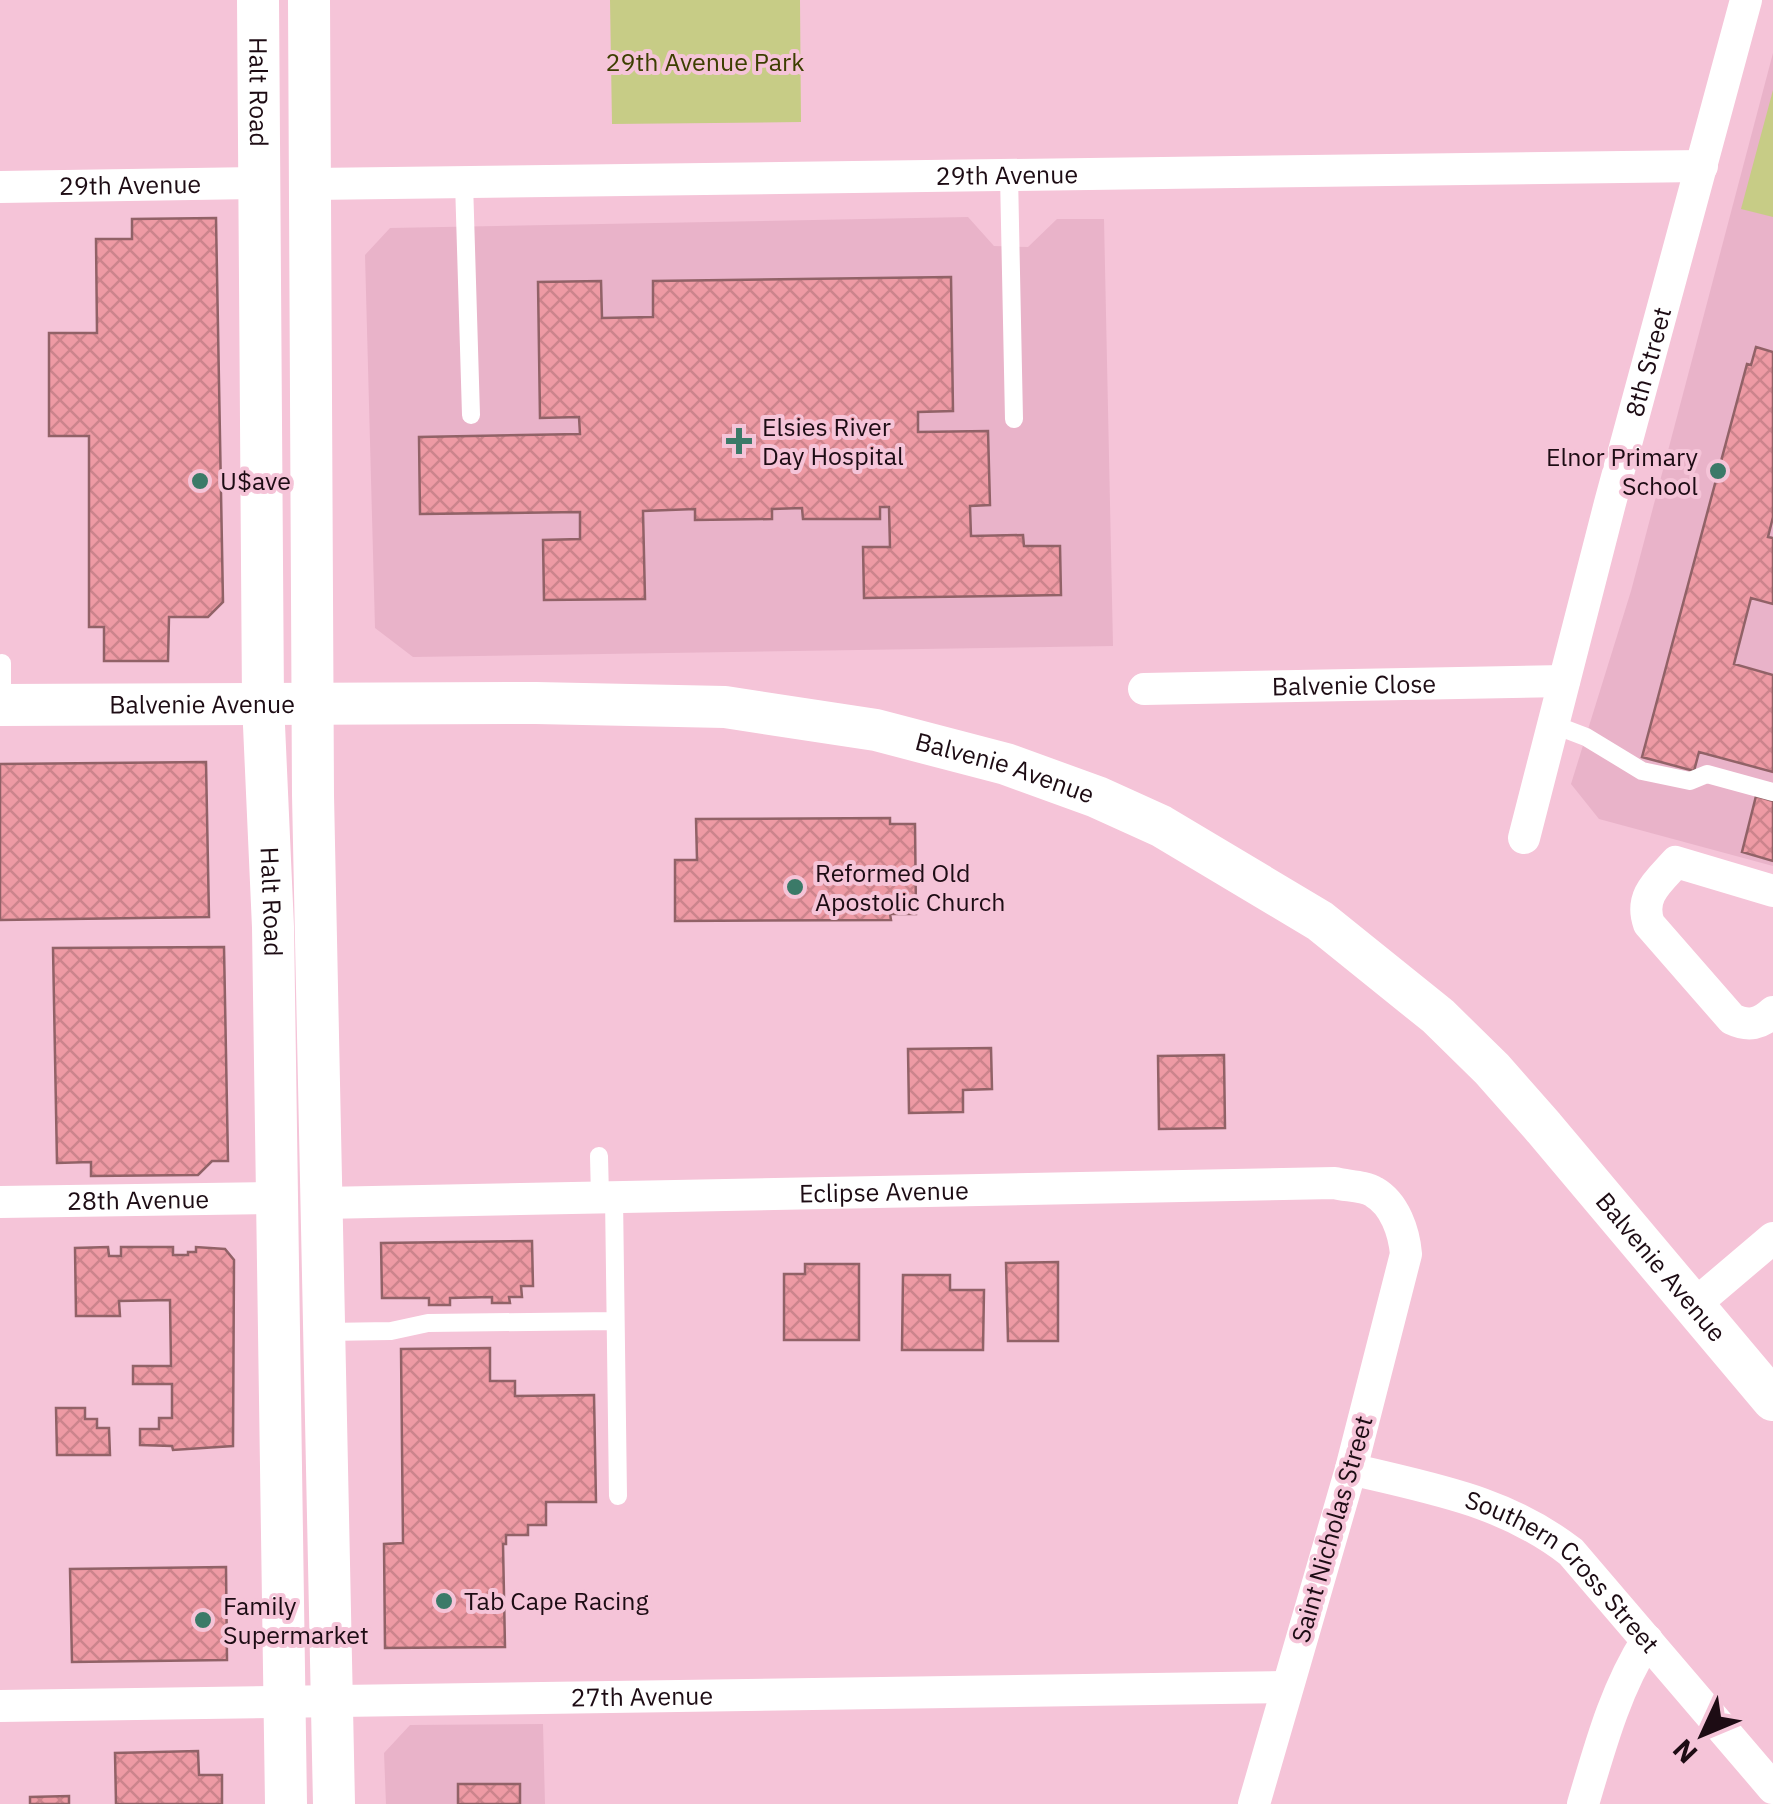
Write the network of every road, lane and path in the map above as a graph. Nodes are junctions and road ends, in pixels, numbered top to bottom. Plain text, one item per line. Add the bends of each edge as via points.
1 (258, 0) edge
2 (310, 0) edge
3 (1746, 0) edge
4 (1702, 166) junction
5 (1009, 175) junction
6 (464, 182) junction
7 (260, 183) junction
8 (312, 184) junction
9 (0, 187) edge
10 (471, 415) dead end
11 (1014, 419) dead end
12 (2, 663) edge
13 (1564, 681) junction
14 (1144, 690) dead end
15 (263, 703) junction
16 (313, 704) junction
17 (1, 705) edge
18 (1552, 724) junction
19 (1773, 792) edge
20 (1524, 838) dead end
21 (1773, 891) edge
22 (1773, 1012) edge
23 (600, 1156) dead end
24 (607, 1197) junction
25 (276, 1198) junction
26 (0, 1202) edge
27 (322, 1202) junction
28 (1773, 1238) edge
29 (1406, 1254) joint
30 (1694, 1305) junction
31 (616, 1321) junction
32 (325, 1332) junction
33 (1773, 1400) edge
34 (1351, 1470) junction
35 (618, 1496) dead end
36 (1647, 1640) junction
37 (1286, 1687) junction
38 (285, 1702) junction
39 (332, 1702) junction
40 (0, 1706) edge
41 (1773, 1788) edge
42 (286, 1804) edge
43 (334, 1804) edge
44 (1254, 1804) edge
45 (1583, 1804) edge

1 - 7 street, Halt Road
2 - 8 street, Halt Road
3 - 4 street, 8th Street
4 - 5 street, 29th Avenue
4 - 13 street, 8th Street
5 - 6 street, 29th Avenue
5 - 11 lane
6 - 8 street, 29th Avenue
6 - 10 lane
7 - 9 street, 29th Avenue
7 - 15 street, Halt Road
8 - 16 street, Halt Road
12 - 17 lane
13 - 14 street, Balvenie Close
13 - 18 street, 8th Street
15 - 16 street, Balvenie Avenue
15 - 17 street, Balvenie Avenue
15 - 25 street, Halt Road
16 - 27 street, Halt Road
16 - 30 street, Balvenie Avenue via 725,707 876,730 1006,764 1097,797 1161,826 1320,921 1438,1016 1492,1069
18 - 19 lane via 1642,771 1690,780 1706,774
18 - 20 street, 8th Street
21 - 22 street via 1676,862 1648,892 1645,908 1649,924 1732,1020 1751,1024
23 - 24 lane
24 - 27 street, Eclipse Avenue
24 - 29 street, Eclipse Avenue via 1335,1183 1374,1192 1398,1219
24 - 31 lane
25 - 26 street, 28th Avenue
25 - 38 street, Halt Road
27 - 32 street, Halt Road
28 - 30 street
29 - 34 street, Saint Nicholas Street
30 - 33 street, Balvenie Avenue
31 - 32 lane via 428,1322 391,1331
31 - 35 lane
32 - 39 street, Halt Road
34 - 36 street, Southern Cross Street via 1470,1498 1543,1530 1571,1552
34 - 37 street, Saint Nicholas Street
36 - 41 street, Southern Cross Street
36 - 45 street via 1608,1720
37 - 39 street, 27th Avenue
37 - 44 street, Saint Nicholas Street
38 - 39 street, 27th Avenue
38 - 40 street, 27th Avenue
38 - 42 street, Halt Road
39 - 43 street, Halt Road

